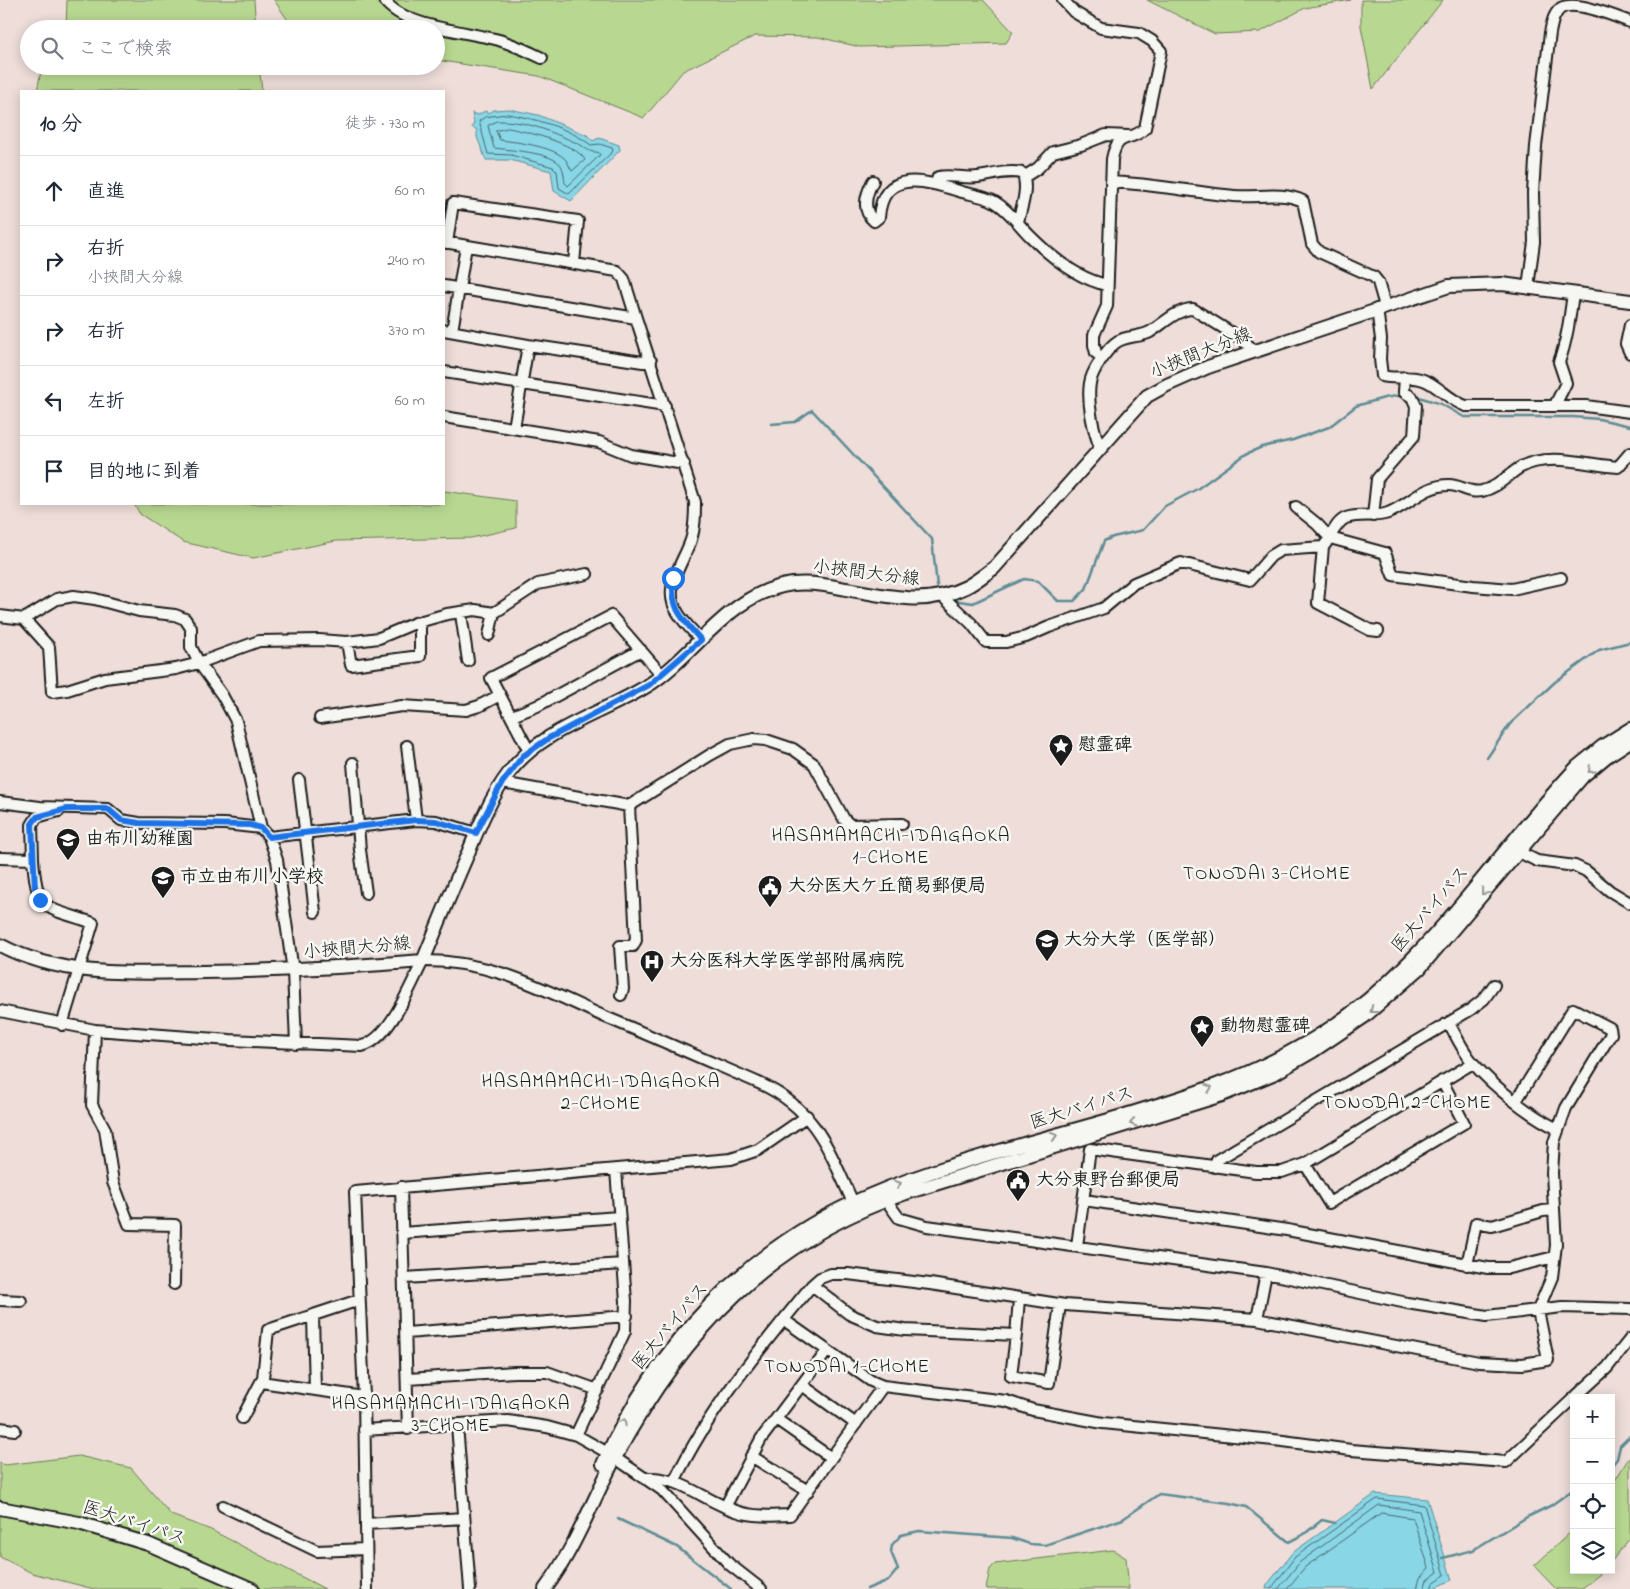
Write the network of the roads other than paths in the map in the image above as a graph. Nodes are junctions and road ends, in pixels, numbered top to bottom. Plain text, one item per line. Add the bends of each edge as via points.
1 (384, 0) edge
2 (1063, 0) edge
3 (413, 20) edge
4 (1630, 22) edge
5 (445, 28) edge
6 (542, 58) dead end
7 (1129, 137) junction
8 (1024, 177) junction
9 (873, 181) dead end
10 (1111, 182) junction
11 (936, 183) junction
12 (1018, 221) junction
13 (445, 242) edge
14 (466, 246) junction
15 (574, 263) junction
16 (1107, 285) junction
17 (445, 286) edge
18 (1528, 287) junction
19 (459, 288) junction
20 (1573, 293) junction
21 (1630, 301) edge
22 (1381, 308) junction
23 (636, 318) junction
24 (1630, 325) edge
25 (448, 330) edge
26 (528, 345) junction
27 (1254, 350) junction
28 (1630, 353) edge
29 (1103, 358) junction
30 (651, 361) junction
31 (445, 372) edge
32 (1405, 377) junction
33 (522, 383) junction
34 (1556, 405) junction
35 (665, 406) junction
36 (1630, 412) edge
37 (445, 417) edge
38 (514, 428) junction
39 (1100, 447) junction
40 (1630, 453) edge
41 (684, 464) junction
42 (1296, 507) dead end
43 (1373, 516) junction
44 (1330, 538) junction
45 (1323, 547) junction
46 (587, 574) dead end
47 (1562, 578) dead end
48 (942, 596) junction
49 (494, 613) junction
50 (462, 614) junction
51 (0, 616) edge
52 (24, 619) junction
53 (420, 622) junction
54 (1378, 630) dead end
55 (489, 635) dead end
56 (701, 640) junction
57 (346, 642) junction
58 (641, 650) junction
59 (468, 661) dead end
60 (199, 663) junction
61 (662, 675) junction
62 (500, 695) junction
63 (512, 716) junction
64 (320, 718) dead end
65 (1630, 729) edge
66 (1630, 741) edge
67 (407, 746) dead end
68 (529, 750) junction
69 (353, 763) dead end
70 (299, 780) dead end
71 (502, 783) junction
72 (0, 802) edge
73 (628, 806) junction
74 (67, 809) junction
75 (416, 820) junction
76 (902, 824) dead end
77 (360, 826) junction
78 (261, 828) junction
79 (306, 832) junction
80 (476, 833) junction
81 (269, 837) junction
82 (1521, 853) dead end
83 (0, 858) edge
84 (33, 859) junction
85 (366, 893) dead end
86 (1630, 904) edge
87 (315, 912) dead end
88 (0, 945) edge
89 (423, 961) junction
90 (77, 970) junction
91 (293, 971) junction
92 (1494, 985) dead end
93 (621, 995) dead end
94 (0, 1011) edge
95 (1449, 1023) junction
96 (62, 1024) junction
97 (95, 1030) junction
98 (296, 1044) junction
99 (1473, 1063) junction
100 (1442, 1081) junction
101 (1516, 1102) junction
102 (807, 1116) junction
103 (1558, 1129) junction
104 (1305, 1164) junction
105 (1215, 1167) junction
106 (616, 1170) junction
107 (401, 1187) junction
108 (886, 1200) junction
109 (1084, 1200) junction
110 (855, 1207) junction
111 (1554, 1210) junction
112 (619, 1217) junction
113 (402, 1233) junction
114 (1077, 1246) junction
115 (1554, 1257) junction
116 (623, 1264) junction
117 (1467, 1265) junction
118 (1266, 1273) junction
119 (405, 1278) junction
120 (174, 1284) dead end
121 (812, 1285) junction
122 (1020, 1298) junction
123 (0, 1300) edge
124 (359, 1300) junction
125 (21, 1301) dead end
126 (1060, 1304) junction
127 (1630, 1309) edge
128 (1538, 1310) junction
129 (626, 1316) junction
130 (313, 1317) junction
131 (1257, 1319) junction
132 (784, 1320) junction
133 (406, 1333) junction
134 (1016, 1335) junction
135 (1630, 1340) edge
136 (827, 1351) junction
137 (408, 1379) junction
138 (261, 1382) junction
139 (802, 1385) junction
140 (883, 1386) junction
141 (315, 1389) junction
142 (598, 1390) junction
143 (1578, 1394) edge
144 (364, 1397) junction
145 (1570, 1402) edge
146 (242, 1418) dead end
147 (776, 1419) junction
148 (856, 1424) junction
149 (457, 1425) junction
150 (0, 1428) edge
151 (408, 1428) junction
152 (15, 1430) dead end
153 (364, 1430) junction
154 (576, 1435) junction
155 (612, 1455) junction
156 (751, 1456) junction
157 (830, 1457) junction
158 (646, 1478) junction
159 (675, 1480) junction
160 (808, 1491) junction
161 (223, 1506) dead end
162 (725, 1507) junction
163 (0, 1508) edge
164 (464, 1518) junction
165 (366, 1524) junction
166 (366, 1549) junction
167 (252, 1589) edge
168 (367, 1589) edge
169 (470, 1589) edge
170 (545, 1589) edge
171 (761, 1589) edge

1 - 3 street via 402,16
2 - 7 street via 1074,12 1100,28 1139,33 1161,50 1146,128
4 - 18 street via 1580,4 1562,8 1554,16 1536,146 1534,242
5 - 6 street via 500,41
7 - 8 street via 1106,134 1053,152
7 - 10 street via 1120,140 1114,148
8 - 11 street via 1022,173 1005,171 977,177 946,175 938,177
8 - 12 street via 1024,196
9 - 11 street via 866,194 866,208 874,221 879,217 884,194 891,188 917,181
10 - 16 street
10 - 22 street via 1145,183 1237,196 1292,196 1303,201 1312,244 1319,252 1374,277 1378,282
11 - 12 street via 994,201
12 - 16 street via 1052,257
13 - 14 street
13 - 15 street via 453,203 578,221
14 - 15 street
14 - 19 street
15 - 23 street via 617,271 624,279
16 - 29 street via 1107,306 1094,335 1096,353
17 - 19 street
18 - 20 main road, 小挾間大分線
18 - 22 main road, 小挾間大分線 via 1502,284 1449,286
19 - 23 street
19 - 25 street
20 - 21 main road, 小挾間大分線
20 - 34 street via 1565,346 1559,362 1566,383
22 - 27 main road, 小挾間大分線
22 - 32 street via 1380,371 1382,376
23 - 30 street
24 - 28 street via 1626,344
25 - 26 street
26 - 30 street
26 - 33 street
27 - 29 street via 1200,312 1185,309 1146,334 1125,337 1114,344
27 - 39 main road, 小挾間大分線 via 1147,396
29 - 39 street via 1090,382
30 - 35 street
31 - 33 street
32 - 34 street via 1426,381 1456,403 1466,406
32 - 43 street via 1404,392 1412,397 1416,406 1414,436 1377,479
33 - 35 street
33 - 38 street
34 - 36 street
35 - 41 street
37 - 38 street
38 - 41 street via 598,442 631,455
39 - 48 main road, 小挾間大分線 via 994,568 966,587
40 - 43 street via 1618,467 1567,460 1537,462 1521,467 1500,484 1482,491 1468,491 1450,485 1432,487 1389,512
41 - 56 street via 695,502 695,522 691,540 673,578 672,597 677,612
42 - 44 street
43 - 44 street via 1346,518
44 - 45 street
44 - 47 street via 1385,553 1391,572 1403,577 1512,589
45 - 48 street via 1281,550 1270,556 1250,580 1181,563 1134,583 1104,608 1006,642 986,642
45 - 54 street via 1318,603 1370,630
46 - 49 street via 538,584
48 - 56 main road, 小挾間大分線 via 901,599 809,583 778,586 740,604
49 - 50 street via 475,610
49 - 55 street
50 - 53 street via 447,614
50 - 59 street
51 - 52 street
52 - 60 street via 57,598 74,596 139,611 175,615 185,619 191,628 191,647
52 - 60 street via 49,647 52,692 105,678
53 - 57 street via 380,638
53 - 57 street via 420,656 351,665
56 - 61 main road, 小挾間大分線
57 - 60 street via 260,641
58 - 61 street
58 - 62 street via 610,616 491,678
58 - 63 street
60 - 78 street via 236,721
61 - 68 main road, 小挾間大分線 via 632,695
62 - 63 street
62 - 64 street via 466,710 402,706
63 - 68 street
110 -> 65 main road, 医大バイパス via 931,1173 1216,1086 1269,1064 1314,1039 1362,1005 1400,971 1429,942 1572,774 1602,746
66 -> 108 main road, 医大バイパス via 1583,776 1419,969 1365,1016 1313,1052 1275,1073 1222,1095
67 - 75 street
68 - 71 main road, 小挾間大分線
69 - 77 street
70 - 79 street
71 - 73 street
71 - 80 main road, 小挾間大分線
72 - 74 street
73 - 76 street via 730,744 760,740 793,749 814,764 850,825
73 - 93 street via 636,940 633,946 620,946
74 - 78 street via 108,809 121,820 139,823 225,824
74 - 84 street via 37,817 32,824
75 - 77 street
75 - 80 street via 436,821
77 - 79 street
77 - 85 street
78 - 81 street
79 - 81 street
79 - 87 street
80 - 89 main road, 小挾間大分線
81 - 91 street via 277,860
82 - 86 street via 1537,861 1575,866 1586,871
83 - 84 street
84 - 90 street via 35,889 40,900 47,907 93,923
88 - 90 main road, 小挾間大分線 via 39,961
89 - 91 main road, 小挾間大分線
89 - 98 street via 394,1017 381,1035 369,1044
89 - 102 street via 473,964 516,977 776,1091
90 - 91 main road, 小挾間大分線 via 167,973
90 - 96 street
91 - 98 street
92 - 95 street via 1484,999
94 - 96 street
95 - 99 street
95 - 105 street via 1217,1160
96 - 97 street
97 - 98 street
97 - 120 street via 92,1105 106,1129 113,1182 129,1224 175,1225
99 - 100 street
99 - 101 street
100 - 104 street
100 - 104 street via 1464,1123 1328,1203
101 - 103 street
101 - 103 street via 1573,1009 1610,1028 1611,1034 1566,1108
102 - 106 street via 746,1155
102 - 110 street via 827,1148
103 - 111 street via 1552,1158
104 - 105 street via 1272,1174
105 - 109 street via 1090,1149
106 - 107 street
106 - 112 street
107 - 113 street
107 - 124 street via 355,1192
108 - 110 main road, 医大バイパス
108 - 114 street via 895,1214 908,1222
109 - 114 street
109 - 117 street via 1287,1230
110 - 155 main road, 医大バイパス via 813,1225 776,1249 713,1301 658,1365 631,1407
111 - 115 street
111 - 117 street via 1492,1226 1476,1223
112 - 113 street
112 - 116 street
113 - 119 street
114 - 118 street
115 - 117 street via 1509,1268
115 - 128 street via 1552,1277
116 - 119 street
116 - 129 street
118 - 128 street via 1407,1303 1487,1316
118 - 131 street
119 - 133 street
121 - 122 street via 831,1274 848,1274
121 - 132 street
121 - 134 street via 849,1314 877,1326
122 - 126 street
122 - 134 street
123 - 125 street
124 - 130 street
124 - 144 street
126 - 131 street
126 - 134 street via 1049,1383 1011,1376
127 - 128 street via 1562,1307
128 - 131 street via 1548,1360 1522,1364 1479,1362
129 - 133 street
129 - 142 street via 624,1331
130 - 138 street via 268,1330
130 - 141 street
132 - 136 street
132 - 159 street via 705,1425
133 - 137 street
135 - 143 street via 1607,1368
136 - 139 street
136 - 140 street
137 - 142 street via 547,1372
137 - 151 street
138 - 141 street
138 - 146 street
139 - 147 street
139 - 148 street
140 - 145 street via 1006,1401 1033,1410 1103,1423 1490,1462 1506,1462
140 - 148 street
141 - 144 street
142 - 154 street
144 - 153 street
147 - 156 street
147 - 157 street
148 - 157 street
149 - 151 street
149 - 154 street via 508,1422
149 - 164 street
150 - 152 street
151 - 153 street
153 - 165 street
154 - 155 street
155 - 158 street
155 - 170 main road, 医大バイパス via 592,1488 578,1532
156 - 160 street
156 - 162 street
157 - 160 street
158 - 159 street
158 - 171 street via 673,1500 729,1564
159 - 162 street
160 - 162 street via 790,1515 750,1515
161 - 166 street via 317,1551
163 - 167 main road, 医大バイパス via 112,1532 168,1551
164 - 165 street
164 - 169 street
165 - 166 street
166 - 168 street

